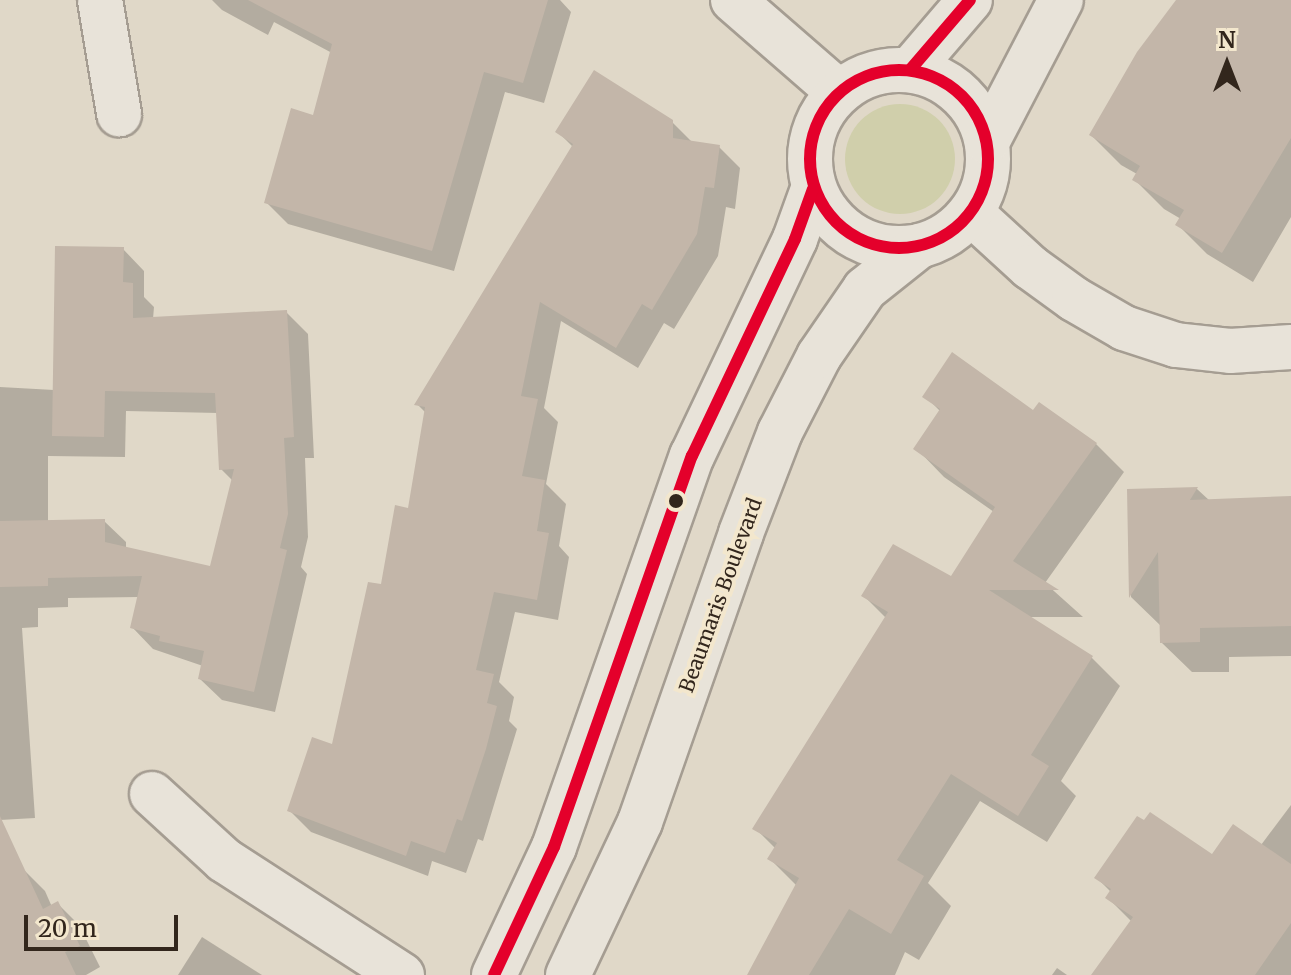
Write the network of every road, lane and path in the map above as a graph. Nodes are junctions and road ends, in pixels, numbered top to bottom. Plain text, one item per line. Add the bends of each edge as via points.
1 (100, 0) edge
2 (733, 0) edge
3 (970, 0) edge
4 (1061, 0) edge
5 (910, 70) junction
6 (839, 92) junction
7 (119, 114) dead end
8 (987, 142) junction
9 (813, 189) junction
10 (971, 213) junction
11 (919, 246) junction
12 (1291, 347) edge
13 (152, 794) dead end
14 (402, 975) edge
15 (494, 975) edge
16 (568, 975) edge

1 - 7 street
2 - 6 street
3 - 5 street
4 - 8 street
5 - 6 street via 872,74
5 - 8 street via 926,72 963,96
6 - 9 street via 817,122 810,147
8 - 10 street via 983,188
9 - 11 street via 838,223 862,240 889,247
9 - 15 street via 795,239 692,456 554,847
10 - 11 street via 958,227
10 - 12 street via 1030,267 1124,328 1176,345 1230,351
11 - 16 street, Beaumaris Boulevard via 865,289 819,356 780,432 640,822
13 - 14 street via 224,860

